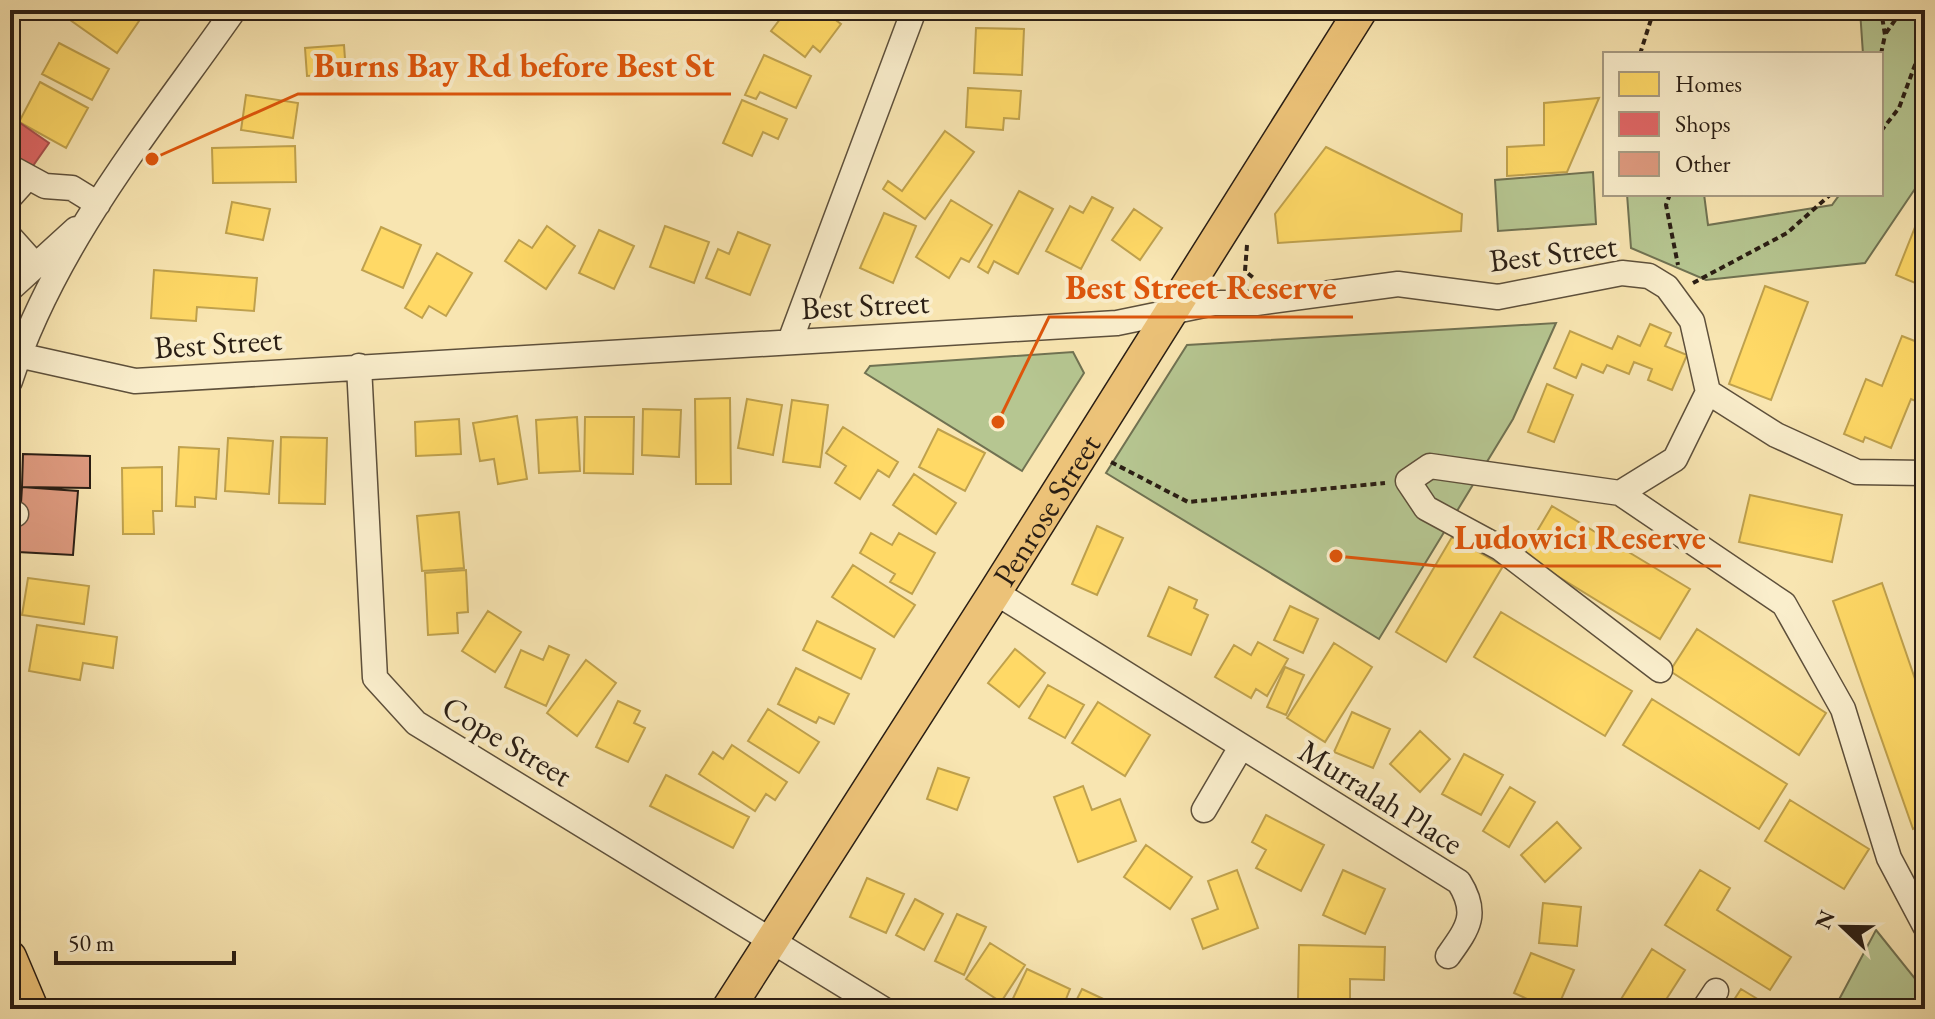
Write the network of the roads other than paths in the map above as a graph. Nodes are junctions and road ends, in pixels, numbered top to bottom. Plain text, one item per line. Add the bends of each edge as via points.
1 (234, 10) edge
2 (914, 10) edge
3 (1361, 10) edge
4 (19, 172) edge
5 (10, 197) edge
6 (94, 210) junction
7 (10, 237) edge
8 (36, 266) junction
9 (10, 289) edge
10 (1170, 313) junction
11 (790, 341) junction
12 (18, 355) junction
13 (359, 366) junction
14 (10, 381) edge
15 (1708, 392) junction
16 (1925, 473) edge
17 (1620, 493) junction
18 (995, 592) junction
19 (1660, 670) dead end
20 (1241, 747) junction
21 (1204, 810) dead end
22 (1925, 926) edge
23 (772, 940) junction
24 (1448, 956) dead end
25 (10, 957) edge
26 (23, 1006) edge
27 (728, 1009) edge
28 (883, 1009) edge

1 - 6 street
2 - 11 street
3 - 10 main road, Penrose Street
4 - 5 street
4 - 6 street via 45,186 72,188
6 - 8 street
6 - 12 street
7 - 8 street
8 - 9 street
10 - 11 street, Best Street via 1117,323
10 - 15 street, Best Street via 1214,303 1256,303 1398,284 1498,297 1622,273 1649,276 1676,286 1692,321
10 - 18 main road, Penrose Street
11 - 13 street, Best Street
12 - 13 street, Best Street via 135,381
12 - 14 street
13 - 23 street, Cope Street via 375,678 416,723
15 - 16 street via 1776,435 1857,472
15 - 17 street via 1675,459
17 - 19 street via 1430,466 1408,481 1426,508 1500,548
17 - 22 street via 1784,604 1843,709 1889,858
18 - 20 street, Murralah Place
18 - 23 main road, Penrose Street
20 - 21 street
20 - 24 street, Murralah Place via 1459,882 1471,915
23 - 27 main road, Penrose Street
23 - 28 street, Cope Street
25 - 26 main road

